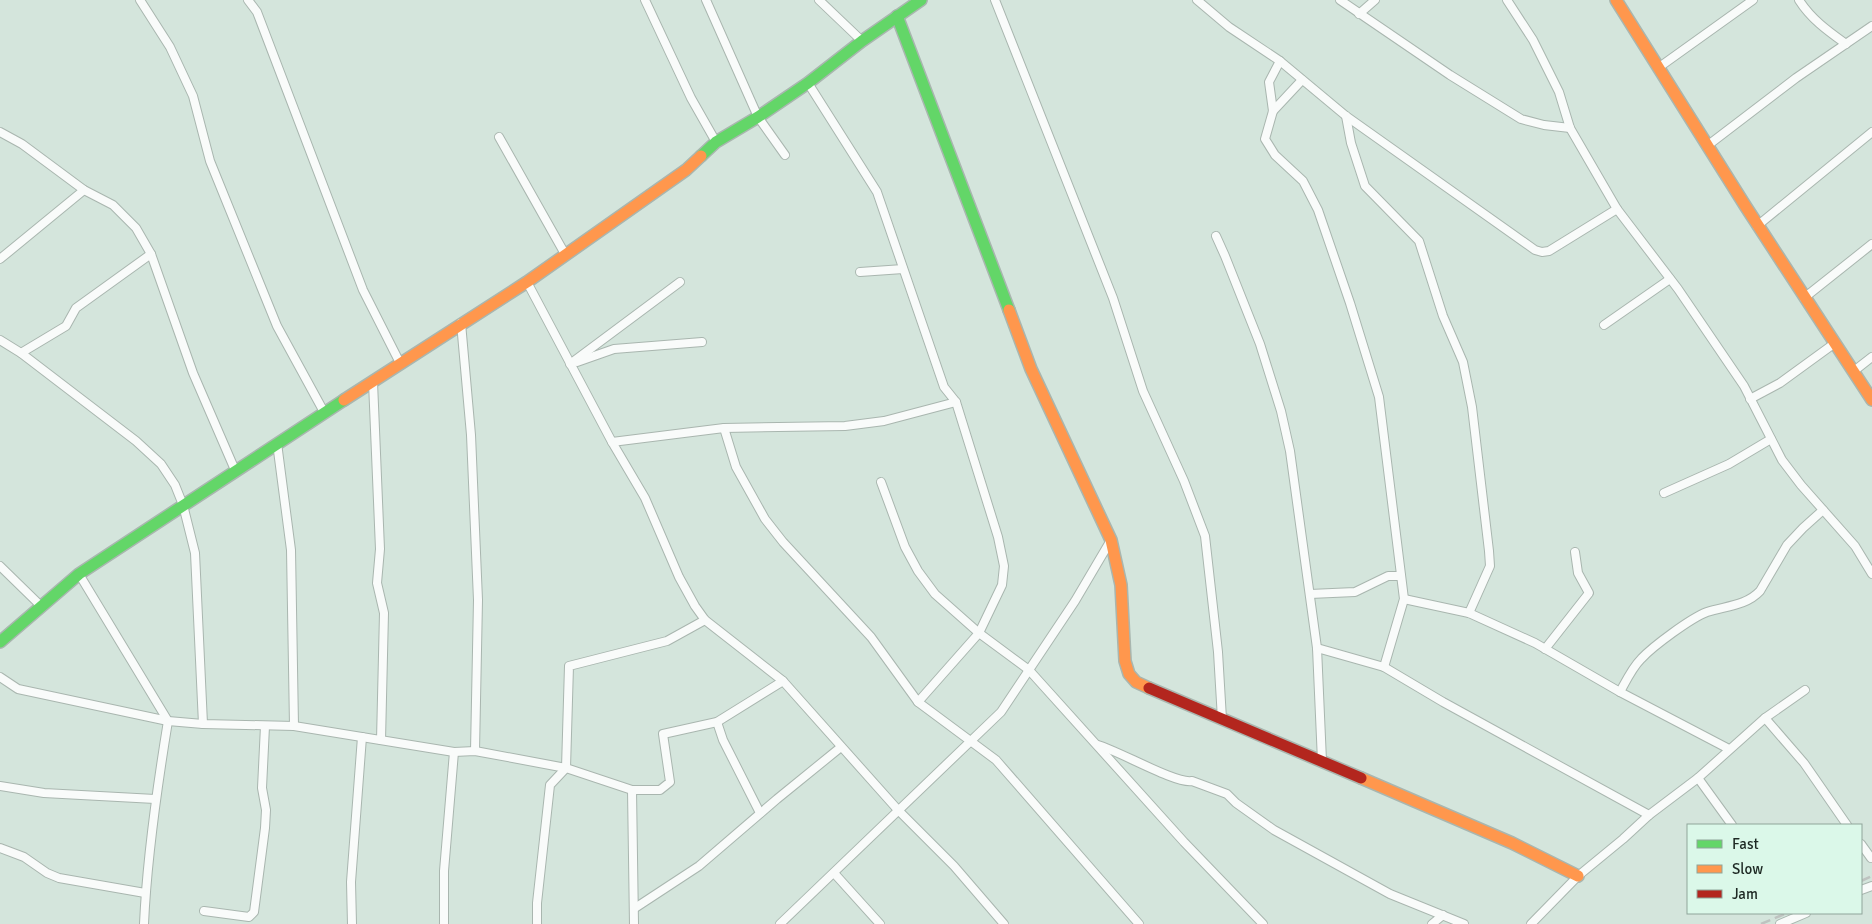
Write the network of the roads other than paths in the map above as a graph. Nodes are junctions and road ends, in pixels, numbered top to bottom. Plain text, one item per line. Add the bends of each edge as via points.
1 (140, 0) edge
2 (248, 0) edge
3 (645, 0) edge
4 (706, 0) edge
5 (819, 0) edge
6 (921, 0) edge
7 (995, 0) edge
8 (1197, 0) edge
9 (1340, 0) edge
10 (1375, 0) edge
11 (1507, 0) edge
12 (1616, 0) edge
13 (1753, 0) edge
14 (1799, 0) edge
15 (1359, 14) junction
16 (897, 16) junction
17 (1872, 26) edge
18 (862, 41) junction
19 (1846, 44) junction
20 (1280, 61) junction
21 (1658, 68) junction
22 (1302, 80) junction
23 (808, 84) junction
24 (1273, 110) junction
25 (1346, 116) junction
26 (758, 117) junction
27 (1570, 128) junction
28 (0, 132) edge
29 (1872, 132) edge
30 (499, 137) dead end
31 (716, 142) junction
32 (1707, 146) junction
33 (785, 156) dead end
34 (84, 190) junction
35 (1617, 209) junction
36 (1758, 226) junction
37 (1216, 236) dead end
38 (1872, 244) edge
39 (151, 254) junction
40 (565, 254) junction
41 (0, 259) edge
42 (904, 269) junction
43 (860, 272) dead end
44 (1670, 279) junction
45 (526, 282) junction
46 (680, 282) dead end
47 (1804, 298) junction
48 (460, 323) junction
49 (1604, 324) dead end
50 (0, 340) edge
51 (702, 342) dead end
52 (1835, 342) junction
53 (21, 353) junction
54 (1872, 357) edge
55 (400, 363) junction
56 (570, 364) junction
57 (1854, 371) junction
58 (373, 382) junction
59 (1750, 399) junction
60 (1872, 400) edge
61 (956, 402) junction
62 (324, 412) junction
63 (724, 428) junction
64 (1771, 439) junction
65 (612, 442) junction
66 (276, 443) junction
67 (235, 470) junction
68 (881, 482) dead end
69 (1664, 494) dead end
70 (183, 505) junction
71 (1823, 510) junction
72 (1111, 540) junction
73 (1575, 552) dead end
74 (0, 566) edge
75 (79, 574) junction
76 (1872, 574) edge
77 (1402, 576) junction
78 (1310, 594) junction
79 (1404, 598) junction
80 (42, 606) junction
81 (1469, 613) junction
82 (705, 620) junction
83 (979, 633) junction
84 (0, 642) edge
85 (1317, 648) junction
86 (1545, 649) junction
87 (1384, 667) junction
88 (1029, 670) junction
89 (0, 677) edge
90 (783, 682) junction
91 (1804, 690) dead end
92 (1620, 692) junction
93 (918, 702) junction
94 (1765, 718) junction
95 (1222, 719) junction
96 (168, 721) junction
97 (717, 722) junction
98 (203, 724) junction
99 (265, 726) junction
100 (294, 726) junction
101 (362, 737) junction
102 (381, 740) junction
103 (969, 741) junction
104 (1097, 744) junction
105 (841, 747) junction
106 (1729, 749) junction
107 (475, 751) junction
108 (454, 752) junction
109 (1322, 760) junction
110 (566, 768) junction
111 (1698, 778) junction
112 (0, 786) edge
113 (632, 790) junction
114 (155, 799) junction
115 (898, 810) junction
116 (760, 813) junction
117 (1648, 815) junction
118 (1731, 824) edge
119 (1846, 824) edge
120 (1862, 845) edge
121 (0, 848) edge
122 (1871, 858) edge
123 (834, 874) junction
124 (1578, 876) junction
125 (145, 893) junction
126 (635, 908) junction
127 (204, 911) dead end
128 (1804, 914) edge
129 (1443, 915) junction
130 (144, 924) edge
131 (352, 924) edge
132 (444, 924) edge
133 (537, 924) edge
134 (634, 924) edge
135 (780, 924) edge
136 (880, 924) edge
137 (1004, 924) edge
138 (1139, 924) edge
139 (1263, 924) edge
140 (1432, 924) edge
141 (1464, 924) edge
142 (1531, 924) edge
143 (1780, 924) edge

1 - 62 street via 170,47 193,96 210,161 277,326
2 - 55 street via 257,12 363,290
3 - 31 street via 691,98
4 - 26 street
5 - 18 street
6 - 16 street
7 - 95 street via 1113,298 1143,390 1205,536
8 - 20 street via 1229,27
9 - 15 street
10 - 15 street
11 - 27 street via 1533,40 1555,84
12 - 21 street
13 - 21 street
14 - 19 street via 1820,24
15 - 27 street via 1521,119 1544,126
16 - 18 street
16 - 72 street via 1031,369
17 - 19 street
18 - 23 street
19 - 32 street
20 - 22 street
20 - 24 street via 1269,82
21 - 32 street
22 - 24 street
22 - 25 street
23 - 26 street
23 - 42 street via 877,192
24 - 77 street via 1265,139 1303,181 1318,210 1379,396
25 - 35 street via 1535,250 1549,251
25 - 81 street via 1365,186 1419,241 1463,362 1472,407 1490,566
26 - 31 street
26 - 33 street
27 - 35 street
28 - 34 street via 22,144
29 - 36 street
30 - 40 street
31 - 40 street via 686,170
32 - 36 street
34 - 39 street via 113,205 136,228
34 - 41 street
35 - 44 street
36 - 47 street
37 - 78 street via 1260,344 1281,411 1290,451
38 - 47 street
39 - 53 street via 76,308 66,326
39 - 67 street via 193,373
40 - 45 street
42 - 43 street
42 - 61 street via 944,387
44 - 49 street
44 - 59 street
45 - 48 street
45 - 56 street
46 - 56 street
47 - 52 street
48 - 55 street
48 - 107 street via 471,436 478,600
50 - 53 street
51 - 56 street via 614,349
52 - 57 street
52 - 59 street via 1780,383
53 - 70 street via 161,464
54 - 57 street
55 - 58 street
56 - 65 street
57 - 60 street
58 - 62 street
58 - 102 street via 380,549 377,583 384,613
59 - 64 street
61 - 63 street via 884,421 845,426
61 - 83 street via 1004,566 1002,585
62 - 66 street
63 - 65 street
63 - 93 street via 736,467 765,519 871,637
64 - 69 street via 1729,464
64 - 71 street via 1782,460
65 - 82 street via 645,498 678,577
66 - 67 street
66 - 100 street via 291,550
67 - 70 street
68 - 83 street via 918,571 935,594
70 - 75 street
70 - 98 street via 195,553
71 - 76 street via 1855,546
71 - 92 street via 1787,545 1754,598 1705,613 1665,638 1640,660
72 - 88 street via 1076,601
72 - 95 street via 1121,578 1125,661 1129,674 1136,682
73 - 86 street via 1578,573 1589,593
74 - 80 street
75 - 80 street
75 - 96 street
77 - 78 street via 1388,576 1355,592
77 - 79 street
78 - 85 street
79 - 81 street
79 - 87 street
80 - 84 street
81 - 86 street
82 - 90 street
82 - 110 street via 667,640 570,666
83 - 88 street
83 - 93 street
85 - 87 street
85 - 109 street
86 - 92 street
87 - 117 street
88 - 103 street via 1001,712
88 - 104 street
89 - 96 street via 18,689
90 - 97 street
90 - 105 street
91 - 94 street
92 - 106 street
93 - 103 street
94 - 106 street
94 - 119 street via 1804,763
95 - 109 street
96 - 98 street
96 - 114 street
97 - 113 street via 664,734 670,782 660,790
97 - 116 street
98 - 99 street
99 - 100 street
99 - 127 street via 262,788 265,828 254,912 249,917
100 - 101 street
101 - 102 street
101 - 131 street via 351,882
102 - 108 street
103 - 115 street
103 - 138 street via 996,760
104 - 129 street via 1186,782 1192,781 1227,794 1282,835 1390,894
104 - 139 street
105 - 115 street
105 - 116 street
106 - 111 street
107 - 108 street
107 - 110 street
108 - 132 street via 444,871
109 - 124 street via 1512,843
110 - 113 street
110 - 133 street via 550,785 536,903
111 - 117 street
111 - 118 street
112 - 114 street via 44,793
113 - 126 street
114 - 125 street
115 - 123 street
115 - 137 street via 954,866
116 - 126 street via 699,866
117 - 124 street
120 - 122 street
121 - 125 street via 24,857 59,878
123 - 135 street
123 - 136 street
124 - 142 street
125 - 130 street
126 - 134 street
128 - 143 street
129 - 140 street
129 - 141 street

